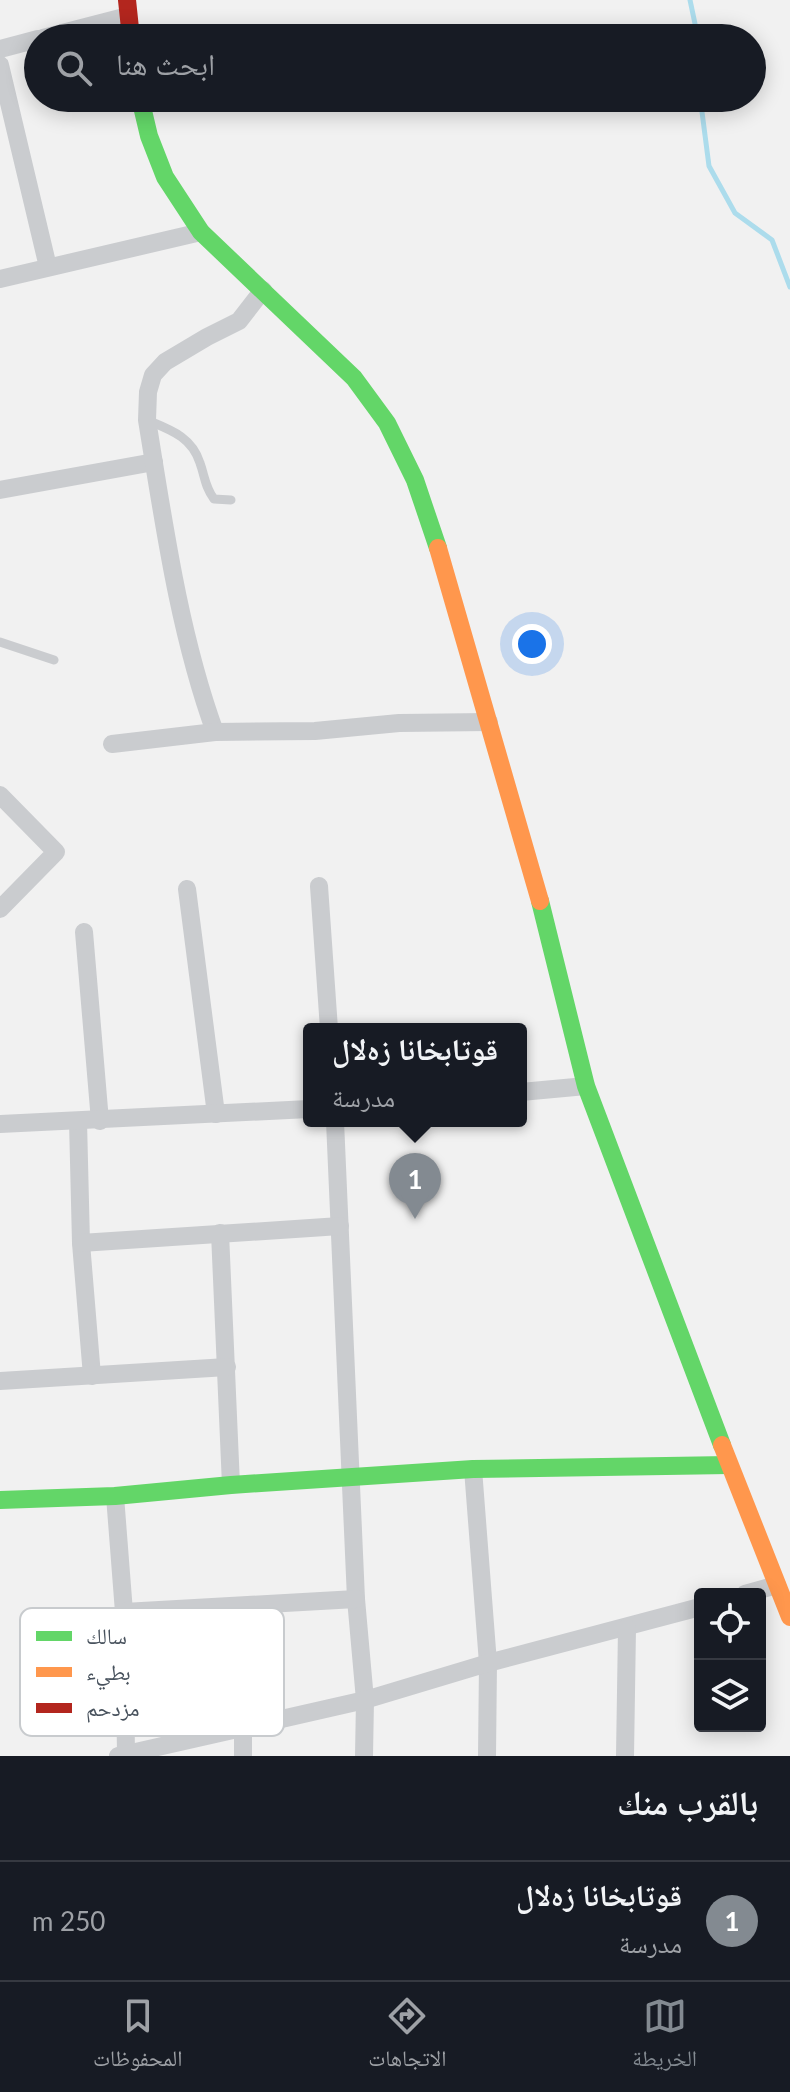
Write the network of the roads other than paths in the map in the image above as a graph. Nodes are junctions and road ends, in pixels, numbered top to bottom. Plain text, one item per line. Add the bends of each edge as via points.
1 (128, 8) edge
2 (83, 24) edge
3 (24, 43) edge
4 (0, 49) edge
5 (0, 65) edge
6 (143, 112) edge
7 (201, 232) junction
8 (48, 267) junction
9 (0, 279) edge
10 (263, 290) junction
11 (147, 420) junction
12 (154, 462) junction
13 (0, 490) edge
14 (231, 500) dead end
15 (0, 642) edge
16 (54, 660) dead end
17 (489, 722) junction
18 (215, 732) junction
19 (112, 744) dead end
20 (0, 795) edge
21 (319, 886) dead end
22 (187, 889) dead end
23 (0, 909) edge
24 (84, 932) dead end
25 (329, 1023) edge
26 (586, 1086) junction
27 (527, 1091) edge
28 (303, 1109) edge
29 (216, 1114) junction
30 (78, 1121) junction
31 (100, 1121) junction
32 (0, 1124) edge
33 (335, 1127) edge
34 (340, 1226) junction
35 (220, 1233) junction
36 (81, 1243) junction
37 (227, 1367) junction
38 (92, 1376) junction
39 (0, 1381) edge
40 (729, 1465) junction
41 (473, 1469) junction
42 (350, 1479) junction
43 (231, 1485) junction
44 (115, 1496) junction
45 (0, 1500) edge
46 (777, 1585) junction
47 (766, 1588) edge
48 (356, 1599) junction
49 (124, 1608) edge
50 (195, 1608) edge
51 (694, 1609) edge
52 (790, 1617) edge
53 (627, 1628) junction
54 (488, 1663) junction
55 (365, 1700) junction
56 (284, 1719) edge
57 (207, 1736) edge
58 (122, 1755) edge
59 (364, 1756) edge
60 (487, 1756) edge
61 (625, 1756) edge

1 - 2 street
3 - 4 street
5 - 8 street
6 - 7 main road via 165,177
7 - 8 street
7 - 10 main road
8 - 9 street
10 - 11 street via 239,321 165,362 153,375
10 - 17 main road via 354,378 387,423 415,480
11 - 12 street
11 - 14 lane via 191,444 206,489 214,499
12 - 13 street
12 - 18 street via 184,619
15 - 16 lane
17 - 18 street
17 - 26 main road
18 - 19 street
20 - 23 street via 56,852
21 - 25 street
22 - 29 street
24 - 31 street
26 - 27 street
26 - 40 main road
28 - 29 street
29 - 31 street
30 - 31 street
30 - 32 street
30 - 36 street
33 - 34 street
34 - 35 street
34 - 42 street
35 - 36 street
35 - 37 street
36 - 38 street
37 - 38 street
37 - 43 street
38 - 39 street
40 - 41 main road
40 - 46 main road
41 - 42 main road
41 - 54 street
42 - 43 main road
42 - 48 street
43 - 44 main road
44 - 45 main road
44 - 49 street
46 - 47 street
46 - 52 main road
48 - 50 street
48 - 55 street
51 - 53 street
53 - 54 street
53 - 61 street
54 - 55 street
54 - 60 street
55 - 56 street
55 - 59 street
57 - 58 street

